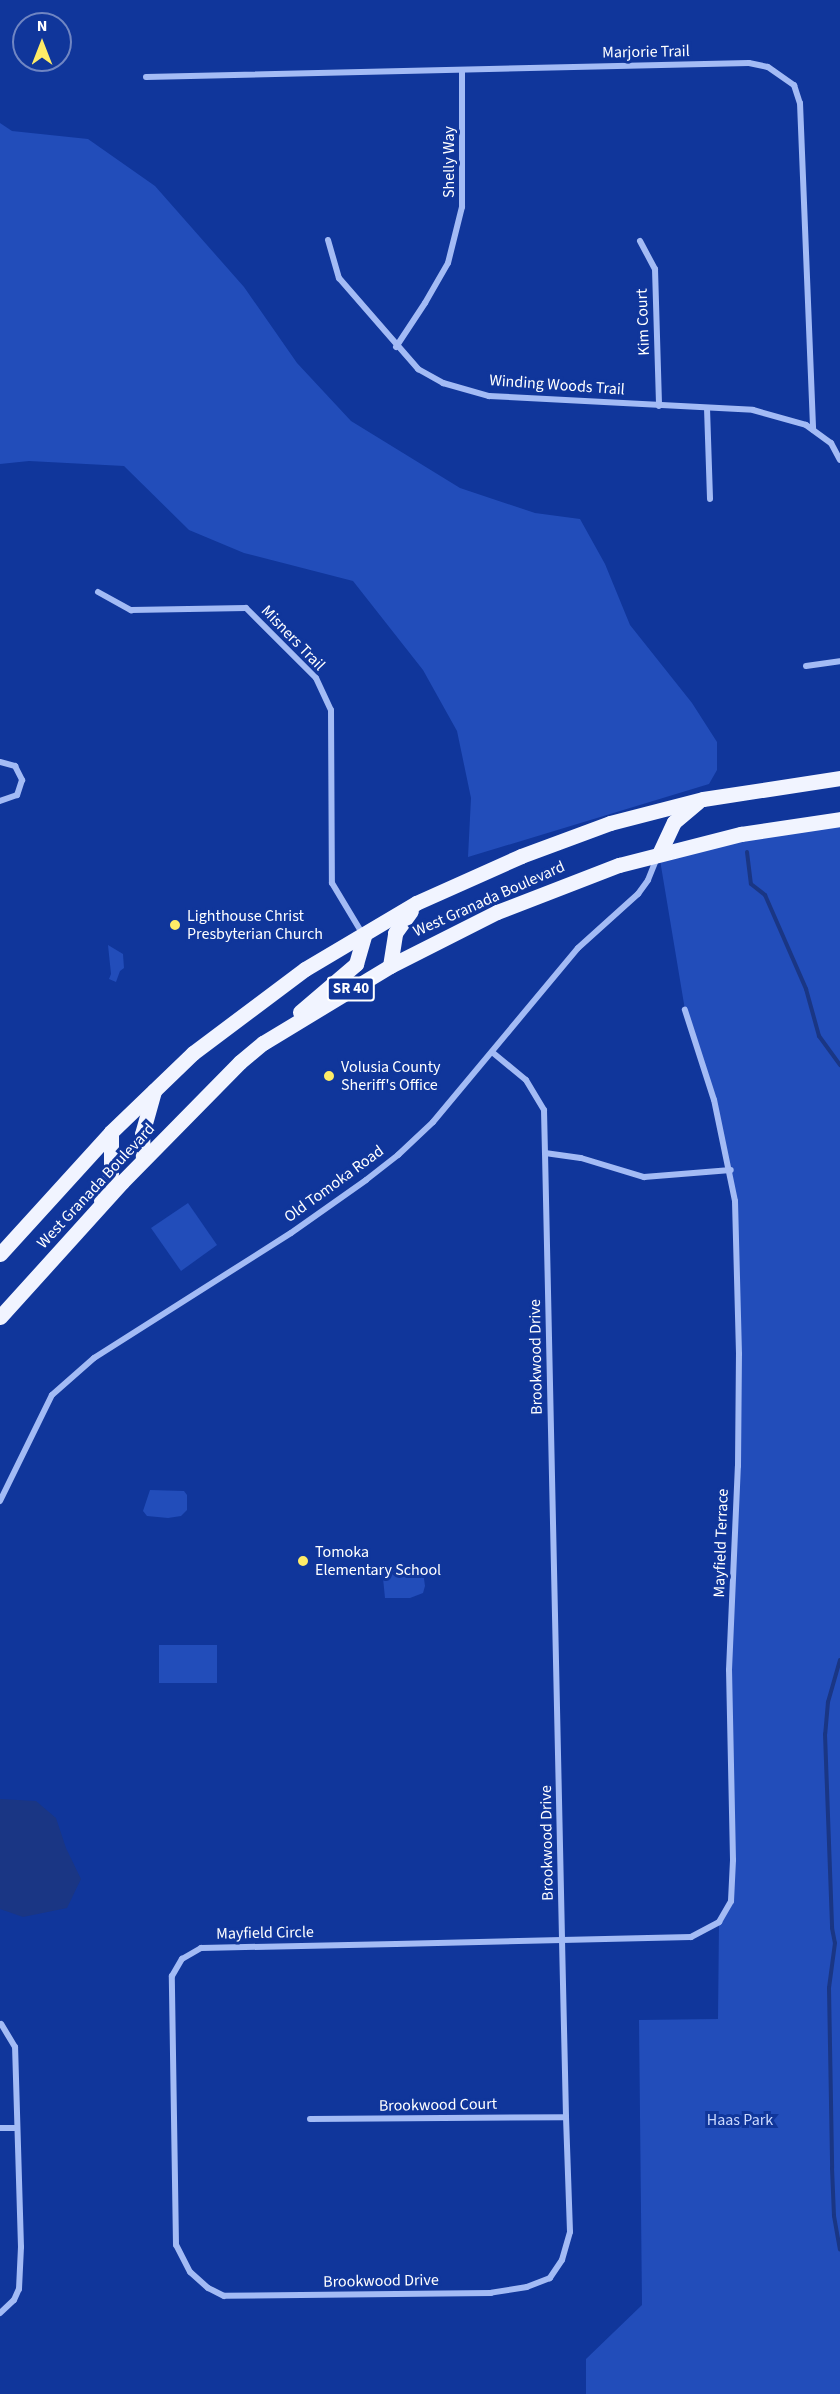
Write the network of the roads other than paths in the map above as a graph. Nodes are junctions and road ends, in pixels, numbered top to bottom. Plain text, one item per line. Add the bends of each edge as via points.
1 (462, 70) junction
2 (146, 77) dead end
3 (328, 240) dead end
4 (640, 241) dead end
5 (396, 347) junction
6 (659, 406) junction
7 (707, 408) junction
8 (813, 430) junction
9 (840, 460) edge
10 (710, 499) dead end
11 (98, 592) dead end
12 (840, 661) edge
13 (806, 666) dead end
14 (0, 762) edge
15 (840, 778) edge
16 (703, 799) junction
17 (0, 801) edge
18 (840, 819) edge
19 (659, 854) junction
20 (416, 903) junction
21 (364, 936) junction
22 (390, 966) junction
23 (685, 1010) dead end
24 (263, 1043) junction
25 (492, 1052) junction
26 (155, 1088) junction
27 (111, 1132) junction
28 (545, 1153) junction
29 (143, 1160) junction
30 (730, 1170) junction
31 (98, 1209) junction
32 (0, 1254) edge
33 (0, 1317) edge
34 (0, 1501) edge
35 (562, 1940) junction
36 (1, 2024) edge
37 (566, 2117) junction
38 (310, 2119) dead end
39 (0, 2128) edge
40 (16, 2128) junction
41 (190, 2272) joint
42 (0, 2313) edge

1 - 2 street, Marjorie Trail
1 - 5 street, Shelly Way via 462,207 448,263
1 - 8 street, Marjorie Trail via 749,63 768,67 794,85 800,103
3 - 5 street, Winding Woods Trail via 339,278
4 - 6 street, Kim Court via 656,269
5 - 6 street, Winding Woods Trail via 418,369 443,383 489,396
6 - 7 street, Winding Woods Trail
7 - 8 street, Winding Woods Trail via 753,410
7 - 10 street
8 - 9 street, Winding Woods Trail via 831,443
11 - 21 street, Misners Trail via 131,610 246,609 316,678 331,710 332,883
12 - 13 street
14 - 17 street via 15,766 22,780 17,795
15 - 16 main road, West Granada Boulevard / SR 40
16 - 19 main road via 674,822
16 - 20 main road, West Granada Boulevard / SR 40 via 565,838
18 - 19 main road, West Granada Boulevard / SR 40 via 751,832
19 - 22 main road, West Granada Boulevard / SR 40 via 537,894 459,928
19 - 25 street, Old Tomoka Road via 638,894 578,948
20 - 21 main road, West Granada Boulevard / SR 40
20 - 22 main road via 395,933
21 - 24 main road via 356,964
21 - 26 main road, West Granada Boulevard / SR 40 via 266,996
22 - 24 main road, West Granada Boulevard / SR 40
23 - 30 street, Mayfield Terrace via 714,1100
24 - 29 main road, West Granada Boulevard / SR 40
25 - 28 street, Brookwood Drive via 525,1080 544,1110
25 - 34 street, Old Tomoka Road via 433,1122 366,1180 291,1233 94,1358 52,1395
26 - 27 main road, West Granada Boulevard / SR 40
26 - 29 main road via 143,1127
27 - 31 main road via 111,1173
27 - 32 main road, West Granada Boulevard / SR 40
28 - 30 street via 581,1158 644,1177
28 - 35 street, Brookwood Drive
29 - 31 main road, West Granada Boulevard / SR 40
30 - 35 street, Mayfield Terrace via 735,1201 739,1354 729,1670 734,1860 730,1901 719,1922 691,1936
31 - 33 main road, West Granada Boulevard / SR 40
35 - 37 street, Brookwood Drive
35 - 41 street, Mayfield Circle via 201,1948 182,1959 172,1976 176,2245
36 - 40 street via 15,2047
37 - 38 street, Brookwood Court
37 - 41 street, Brookwood Drive via 570,2232 562,2260 550,2278 527,2288 491,2293 224,2296
39 - 40 street
40 - 42 street via 20,2273 14,2300

